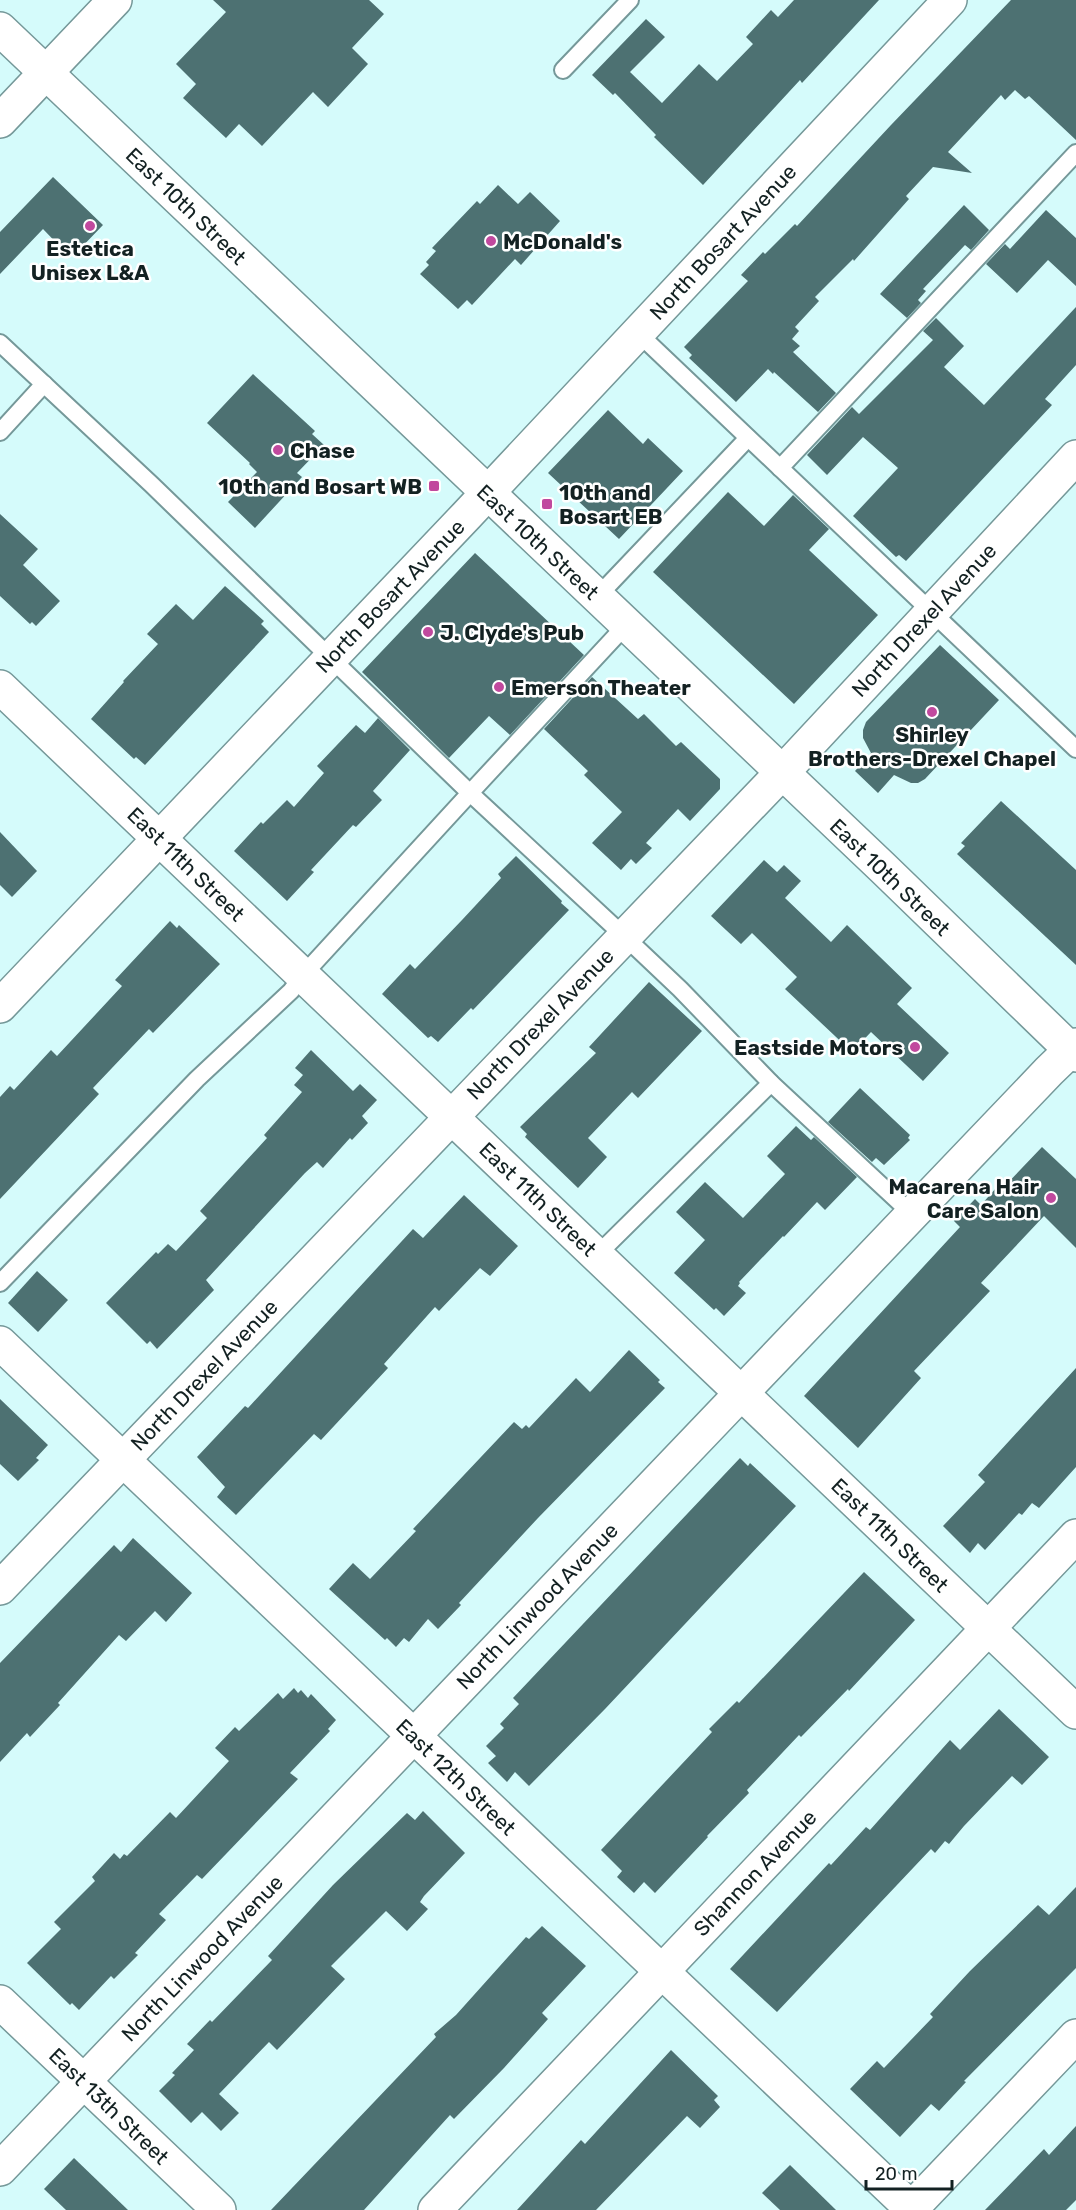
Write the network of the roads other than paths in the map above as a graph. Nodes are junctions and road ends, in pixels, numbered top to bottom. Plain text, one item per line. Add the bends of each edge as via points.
1 (115, 0) edge
2 (630, 0) edge
3 (950, 0) edge
4 (0, 29) edge
5 (563, 70) dead end
6 (46, 73) junction
7 (0, 121) edge
8 (1076, 153) edge
9 (638, 333) junction
10 (0, 343) edge
11 (44, 384) junction
12 (0, 432) edge
13 (748, 438) junction
14 (1076, 457) edge
15 (780, 468) junction
16 (487, 494) junction
17 (597, 597) junction
18 (932, 612) junction
19 (627, 625) junction
20 (330, 658) junction
21 (0, 687) edge
22 (1076, 749) edge
23 (780, 772) junction
24 (470, 793) junction
25 (159, 838) junction
26 (624, 936) junction
27 (303, 975) junction
28 (0, 1006) edge
29 (1074, 1050) edge
30 (771, 1083) junction
31 (451, 1116) junction
32 (912, 1214) junction
33 (597, 1255) junction
34 (0, 1283) edge
35 (0, 1343) edge
36 (741, 1393) junction
37 (122, 1460) junction
38 (1076, 1536) edge
39 (0, 1588) edge
40 (988, 1628) junction
41 (1076, 1712) edge
42 (413, 1736) junction
43 (662, 1971) junction
44 (0, 2002) edge
45 (1076, 2036) edge
46 (84, 2081) junction
47 (0, 2169) edge
48 (219, 2210) edge
49 (435, 2210) edge
50 (911, 2210) edge

1 - 6 street
2 - 5 lane
3 - 9 street, North Bosart Avenue
4 - 6 street, East 10th Street
6 - 7 street
6 - 16 street, East 10th Street
8 - 15 lane
9 - 13 lane
9 - 16 street, North Bosart Avenue
10 - 11 lane
11 - 12 lane
11 - 20 lane
13 - 15 lane
13 - 17 lane
14 - 18 street, North Drexel Avenue
15 - 18 lane
16 - 17 street, East 10th Street
16 - 20 street, North Bosart Avenue
17 - 19 street, East 10th Street
18 - 22 lane
18 - 23 street, North Drexel Avenue
19 - 23 street, East 10th Street
19 - 24 lane
20 - 24 lane
20 - 25 street, North Bosart Avenue
21 - 25 street, East 11th Street
23 - 26 street, North Drexel Avenue
23 - 29 street, East 10th Street
24 - 26 lane
24 - 27 lane
25 - 27 street, East 11th Street
25 - 28 street, North Bosart Avenue
26 - 30 lane
26 - 31 street, North Drexel Avenue
27 - 31 street, East 11th Street
27 - 34 lane
29 - 32 street, North Linwood Avenue
30 - 32 lane
30 - 33 lane
31 - 33 street, East 11th Street
31 - 37 street, North Drexel Avenue
32 - 36 street, North Linwood Avenue
33 - 36 street, East 11th Street
35 - 37 street, East 12th Street
36 - 40 street, East 11th Street
36 - 42 street, North Linwood Avenue
37 - 39 street, North Drexel Avenue
37 - 42 street, East 12th Street
38 - 40 street, Shannon Avenue
40 - 41 street, East 11th Street
40 - 43 street, Shannon Avenue
42 - 43 street, East 12th Street
42 - 46 street, North Linwood Avenue
43 - 49 street, Shannon Avenue
43 - 50 street, East 12th Street
44 - 46 street, East 13th Street
45 - 50 street
46 - 47 street, North Linwood Avenue
46 - 48 street, East 13th Street

